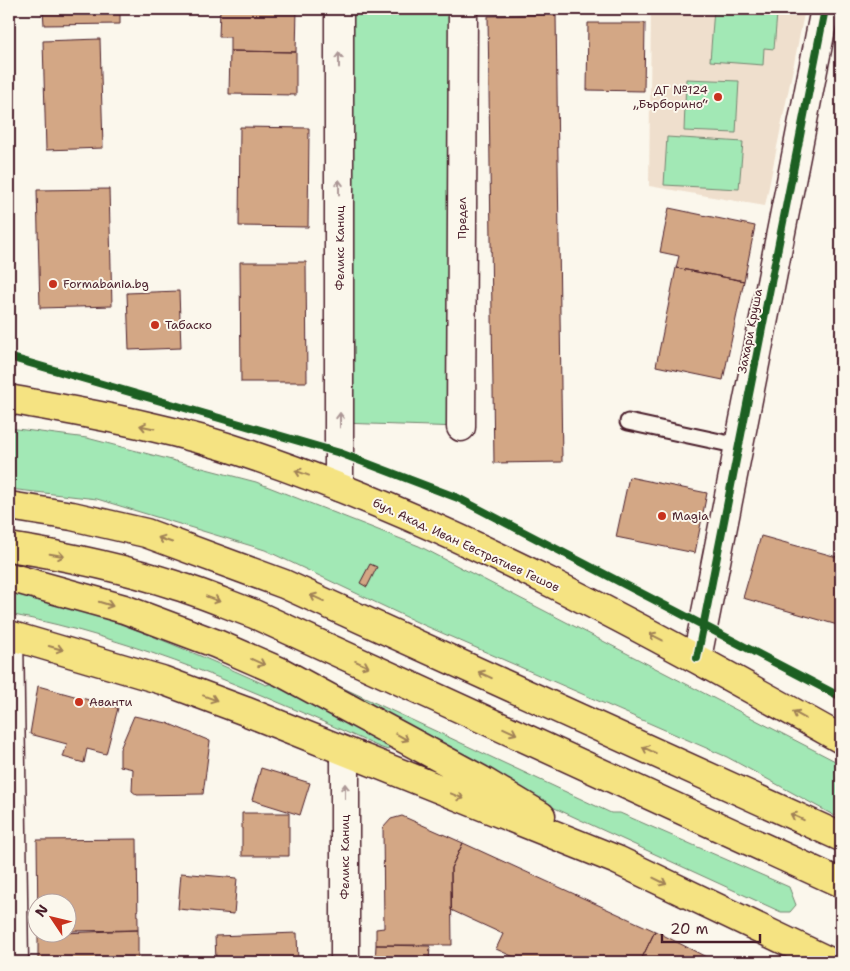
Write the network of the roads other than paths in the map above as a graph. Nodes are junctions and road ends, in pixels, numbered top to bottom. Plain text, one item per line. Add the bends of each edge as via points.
1 (339, 9) edge
2 (463, 9) edge
3 (826, 9) edge
4 (9, 399) edge
5 (628, 422) dead end
6 (461, 427) dead end
7 (739, 446) junction
8 (339, 487) junction
9 (9, 506) edge
10 (9, 547) edge
11 (9, 577) edge
12 (9, 635) edge
13 (697, 658) junction
14 (841, 739) edge
15 (345, 752) junction
16 (841, 837) edge
17 (616, 860) junction
18 (841, 883) edge
19 (14, 962) edge
20 (345, 962) edge
21 (830, 962) edge

8 -> 1 street, Феликс Каниц
2 - 6 street, Предел
3 - 7 street, Захари Круша
8 -> 4 main road, бул. Акад. Иван Евстратиев Гешов via 246,453 158,429
5 - 7 lane
7 - 13 street, Захари Круша
13 -> 8 main road, бул. Акад. Иван Евстратиев Гешов via 502,559
16 -> 9 main road via 284,584 146,533
10 -> 18 main road via 120,569 179,586 254,614
11 -> 17 main road via 124,609 281,672 481,780
12 -> 15 main road via 162,680
12 - 19 street
14 -> 13 main road, бул. Акад. Иван Евстратиев Гешов
15 -> 17 main road
20 -> 15 street, Феликс Каниц
17 -> 21 main road

